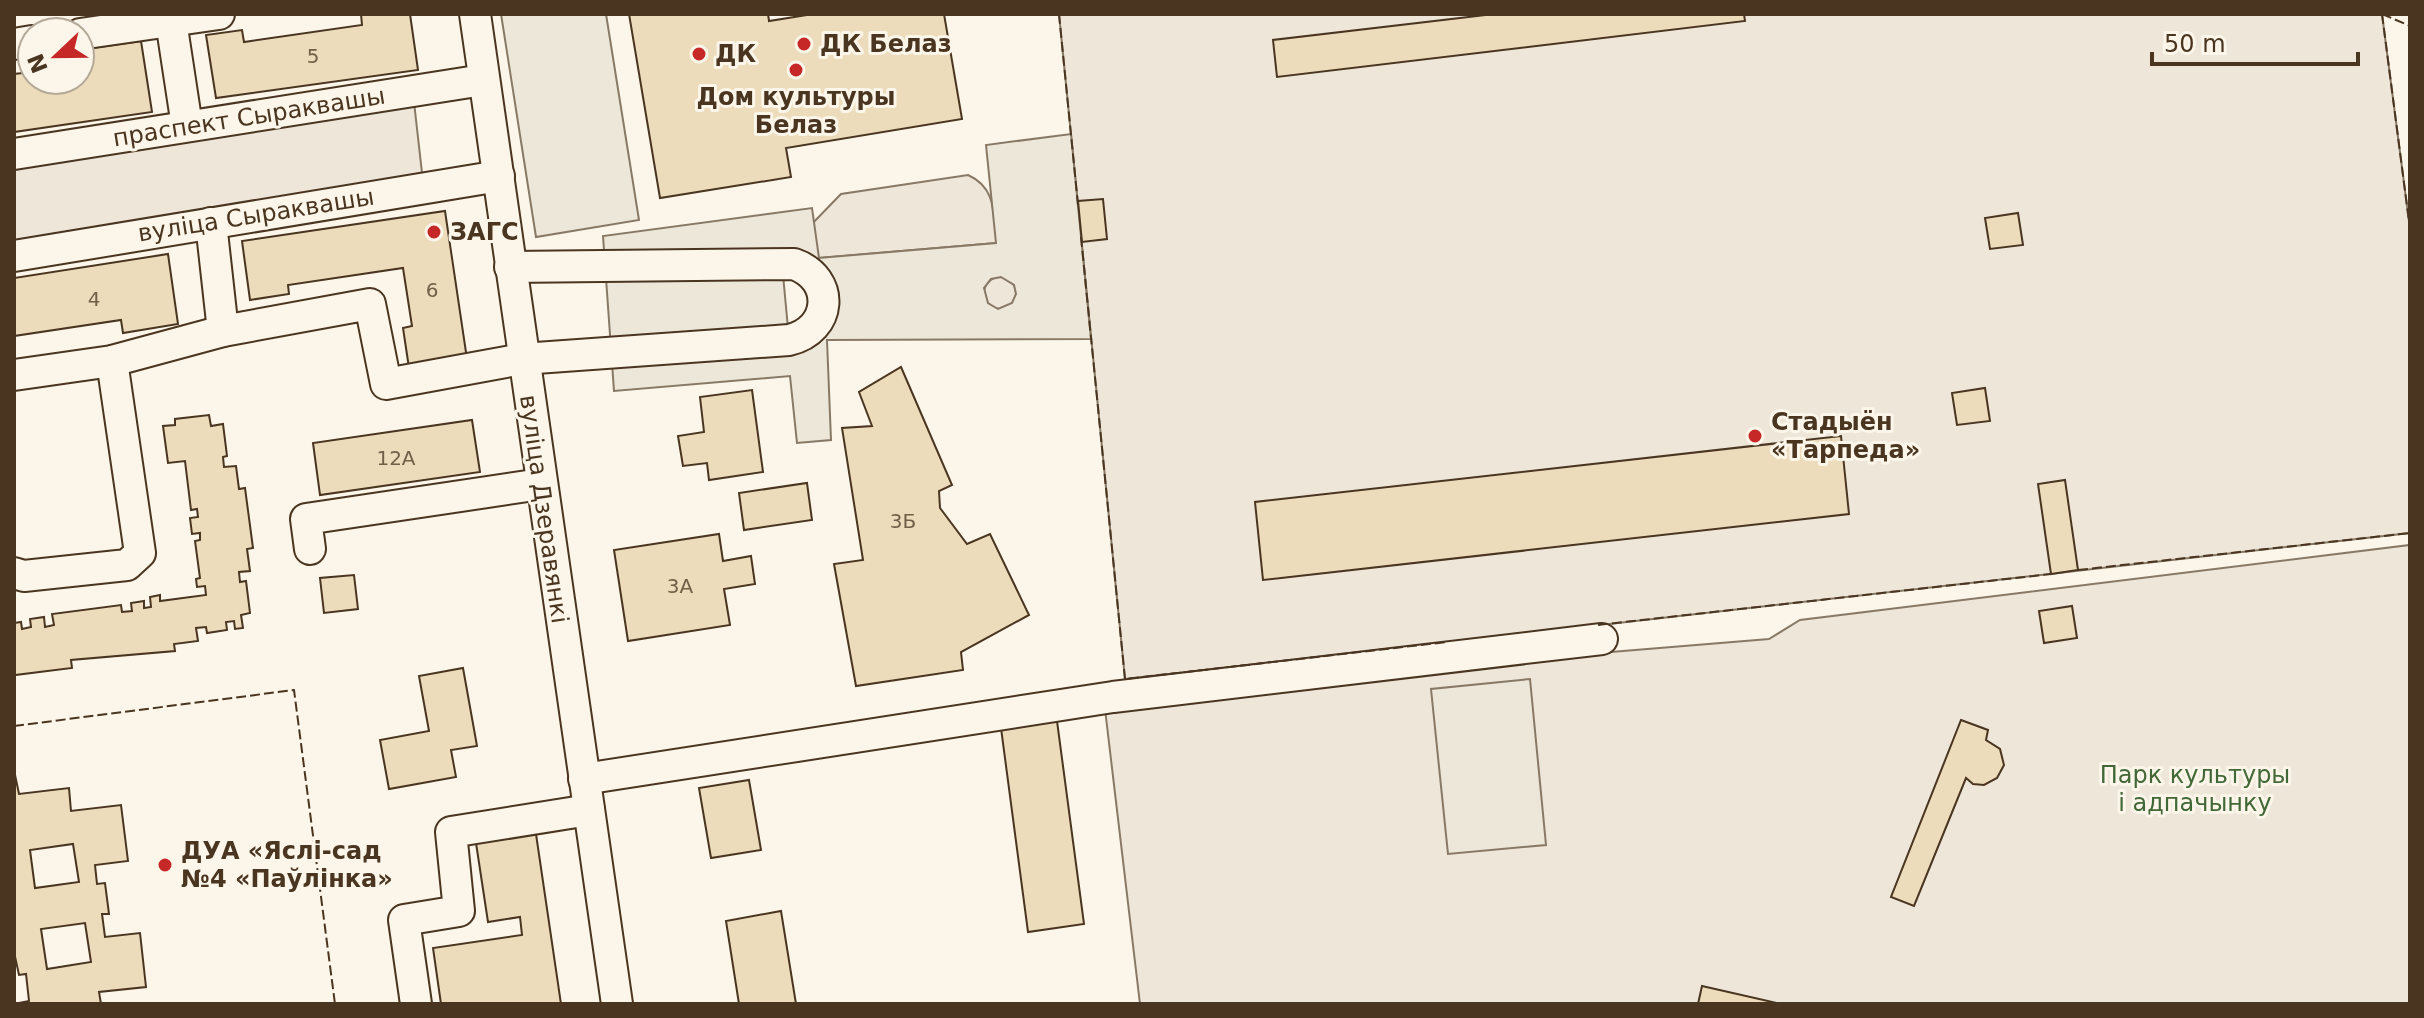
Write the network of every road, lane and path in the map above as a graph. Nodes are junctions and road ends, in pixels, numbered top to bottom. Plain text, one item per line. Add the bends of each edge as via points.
1 (219, 14) edge
2 (475, 14) edge
3 (171, 21) junction
4 (96, 32) edge
5 (483, 80) junction
6 (187, 126) junction
7 (14, 154) edge
8 (499, 176) junction
9 (211, 223) junction
10 (14, 256) edge
11 (510, 267) junction
12 (223, 331) junction
13 (522, 359) junction
14 (112, 361) junction
15 (14, 375) edge
16 (541, 484) junction
17 (310, 549) dead end
18 (14, 573) edge
19 (1602, 639) dead end
20 (584, 779) junction
21 (589, 810) junction
22 (416, 1004) edge
23 (617, 1004) edge

1 - 3 street
2 - 5 street, вуліца Дзеравянкі
3 - 4 street
3 - 6 street
5 - 6 street, праспект Сыраквашы
5 - 8 street, вуліца Дзеравянкі
6 - 7 street, праспект Сыраквашы
8 - 9 street, вуліца Сыраквашы
8 - 11 street, вуліца Дзеравянкі
9 - 10 street, вуліца Сыраквашы
9 - 12 street
11 - 13 street, вуліца Дзеравянкі
11 - 13 street via 794,264 815,276 825,298 819,322 789,340
12 - 13 street via 370,304 386,384
12 - 14 street
13 - 16 street, вуліца Дзеравянкі
14 - 15 street
14 - 18 street via 140,553 127,565
16 - 17 street via 306,519
16 - 20 street, вуліца Дзеравянкі
19 - 20 street via 1113,697
20 - 21 street, вуліца Дзеравянкі
21 - 22 street via 451,832 459,911 404,920
21 - 23 street, вуліца Дзеравянкі

